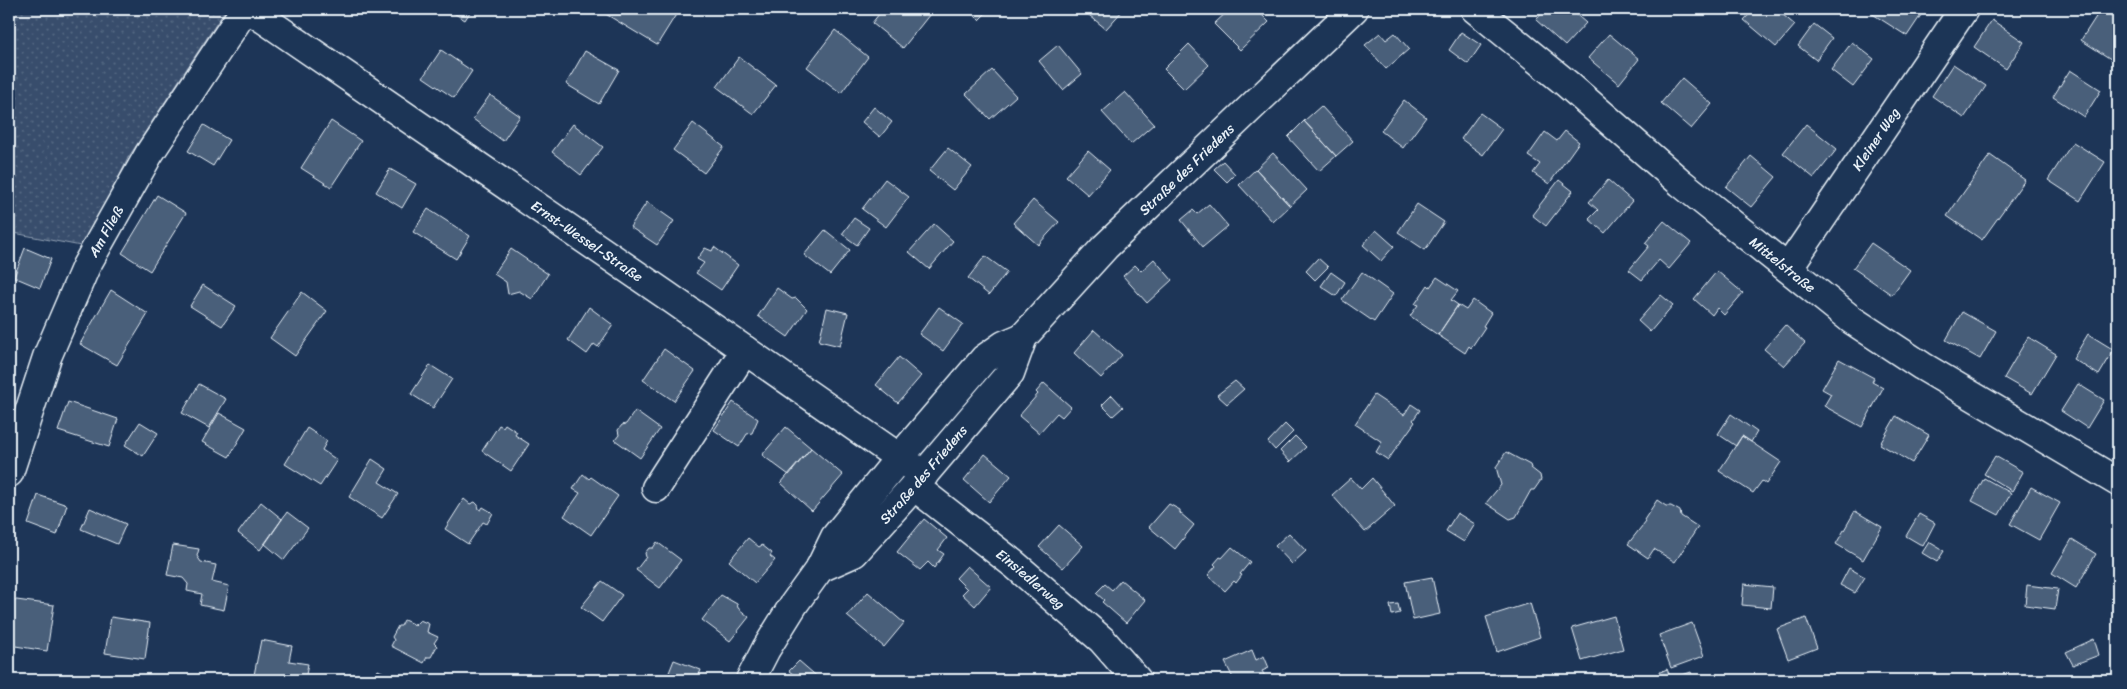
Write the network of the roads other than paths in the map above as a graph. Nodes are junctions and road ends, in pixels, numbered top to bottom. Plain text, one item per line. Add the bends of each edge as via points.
1 (247, 9) edge
2 (1354, 9) edge
3 (1475, 9) edge
4 (1964, 9) edge
5 (1788, 268) junction
6 (1024, 337) junction
7 (745, 350) junction
8 (900, 457) junction
9 (9, 473) edge
10 (919, 480) junction
11 (2118, 482) edge
12 (656, 488) dead end
13 (820, 568) junction
14 (750, 680) edge
15 (1136, 680) edge

1 - 7 street, Ernst-Wessel-Straße
1 - 9 street, Am Fließ via 149,154 86,266 47,358
2 - 6 street, Straße des Friedens via 1105,247
3 - 5 street, Mittelstraße
4 - 5 street, Kleiner Weg
5 - 11 street, Mittelstraße via 1852,320 1922,366
6 - 8 street, Straße des Friedens via 1004,345 984,359
6 - 10 street, Straße des Friedens via 1010,373
7 - 8 street, Ernst-Wessel-Straße
7 - 12 street
8 - 10 street, Ernst-Wessel-Straße
8 - 13 street, Straße des Friedens via 835,537
10 - 13 street, Straße des Friedens via 854,553
10 - 15 street, Einsiedlerweg via 1102,640
13 - 14 street, Straße des Friedens via 766,649

